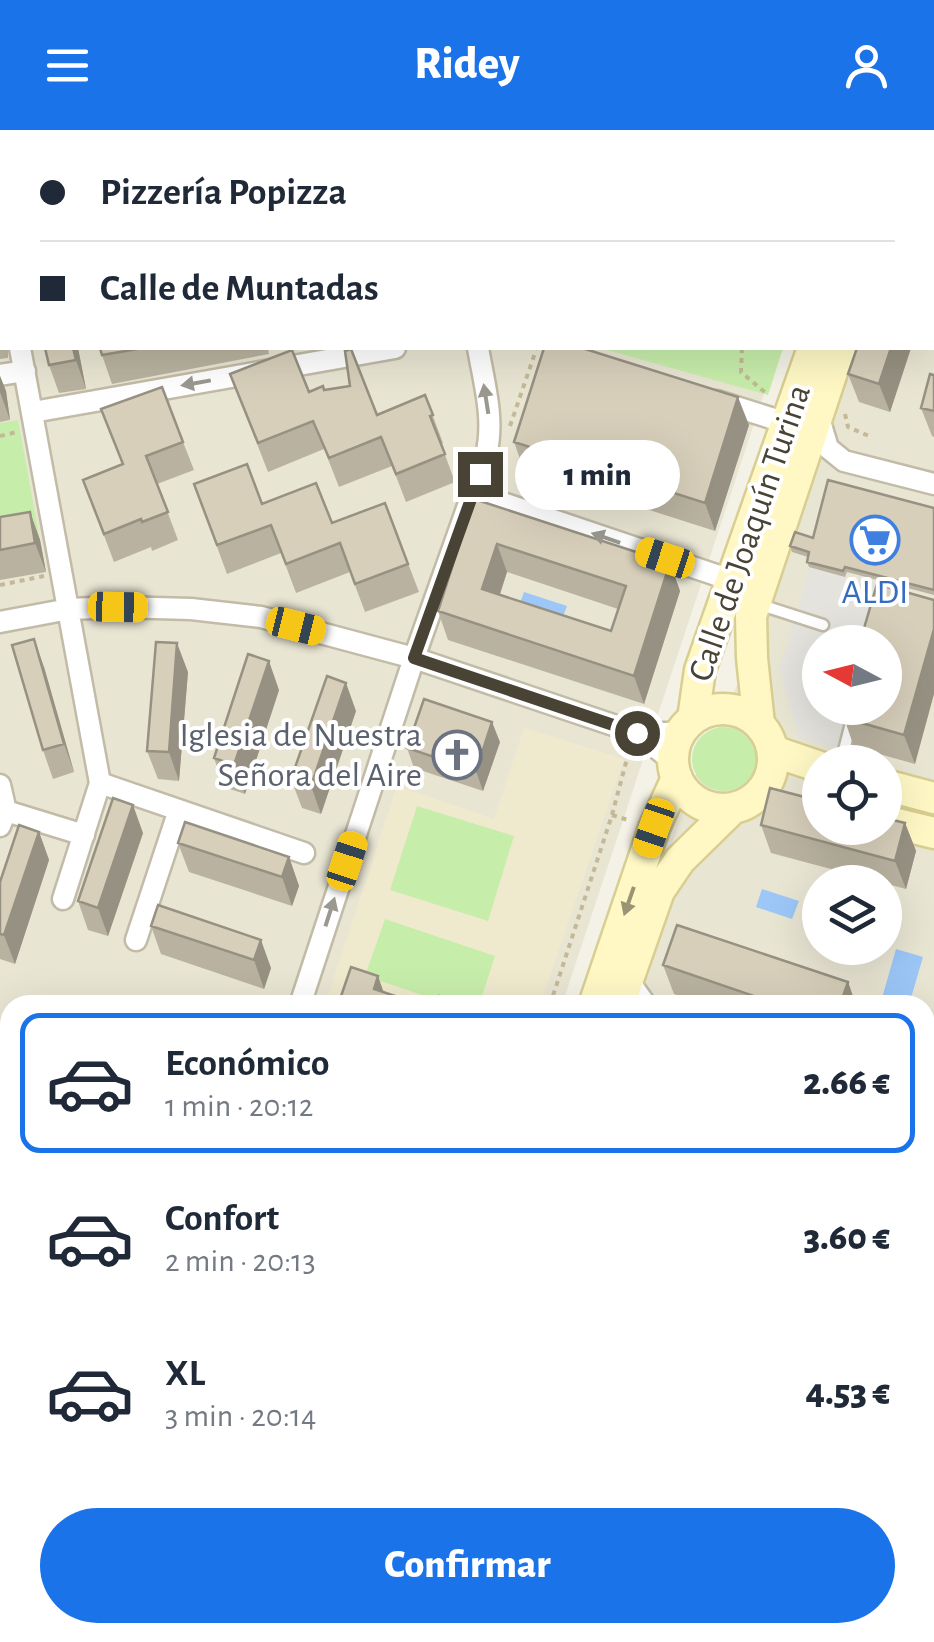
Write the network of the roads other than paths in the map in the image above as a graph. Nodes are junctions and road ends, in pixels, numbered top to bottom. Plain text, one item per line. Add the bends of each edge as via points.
1 (20, 350) edge
2 (364, 350) edge
3 (478, 350) edge
4 (812, 350) edge
5 (840, 350) edge
6 (334, 352) edge
7 (24, 371) junction
8 (0, 375) edge
9 (696, 394) edge
10 (831, 414) junction
11 (28, 422) junction
12 (787, 424) junction
13 (844, 461) junction
14 (794, 482) junction
15 (934, 484) edge
16 (474, 493) junction
17 (731, 580) junction
18 (754, 603) junction
19 (69, 609) junction
20 (0, 622) edge
21 (820, 625) edge
22 (414, 658) junction
23 (766, 738) junction
24 (681, 748) junction
25 (802, 757) edge
26 (100, 783) junction
27 (0, 785) edge
28 (902, 789) edge
29 (760, 793) junction
30 (795, 798) edge
31 (934, 798) edge
32 (733, 808) junction
33 (179, 810) junction
34 (3, 818) edge
35 (902, 825) edge
36 (934, 833) edge
37 (84, 836) junction
38 (304, 852) dead end
39 (63, 899) dead end
40 (136, 940) dead end
41 (624, 992) edge
42 (303, 995) edge
43 (597, 995) edge

1 - 7 street
2 - 6 street
16 -> 3 street via 490,437
4 - 12 main road, Calle de Joaquín Turina
5 - 10 main road, Calle de Joaquín Turina
6 -> 11 street
7 - 8 street
7 - 11 street
9 - 12 street
10 - 13 street via 828,448
10 - 14 main road, Calle de Joaquín Turina
11 - 19 street
12 - 17 main road, Calle de Joaquín Turina
13 - 14 street via 810,468
13 - 15 street
14 - 18 main road, Calle de Joaquín Turina
17 -> 16 street
16 - 22 street
17 - 24 main road, Calle de Joaquín Turina
18 - 21 lane
18 - 23 main road, Calle de Joaquín Turina via 751,634
19 - 20 street
19 - 22 street via 192,609 261,617
19 - 26 street
22 - 24 street
42 -> 22 street
23 - 24 main road via 734,710 720,709 706,712
23 - 25 main road
23 - 29 main road via 771,774
24 - 32 main road via 684,790 706,806
24 -> 43 main road, Calle de Joaquín Turina
26 - 33 street
26 - 37 street
27 - 34 street
28 - 31 main road
29 - 30 main road
29 - 32 main road
32 - 41 main road via 669,872
33 - 38 street
33 - 40 street
34 - 37 street
35 - 36 main road
37 - 39 street

